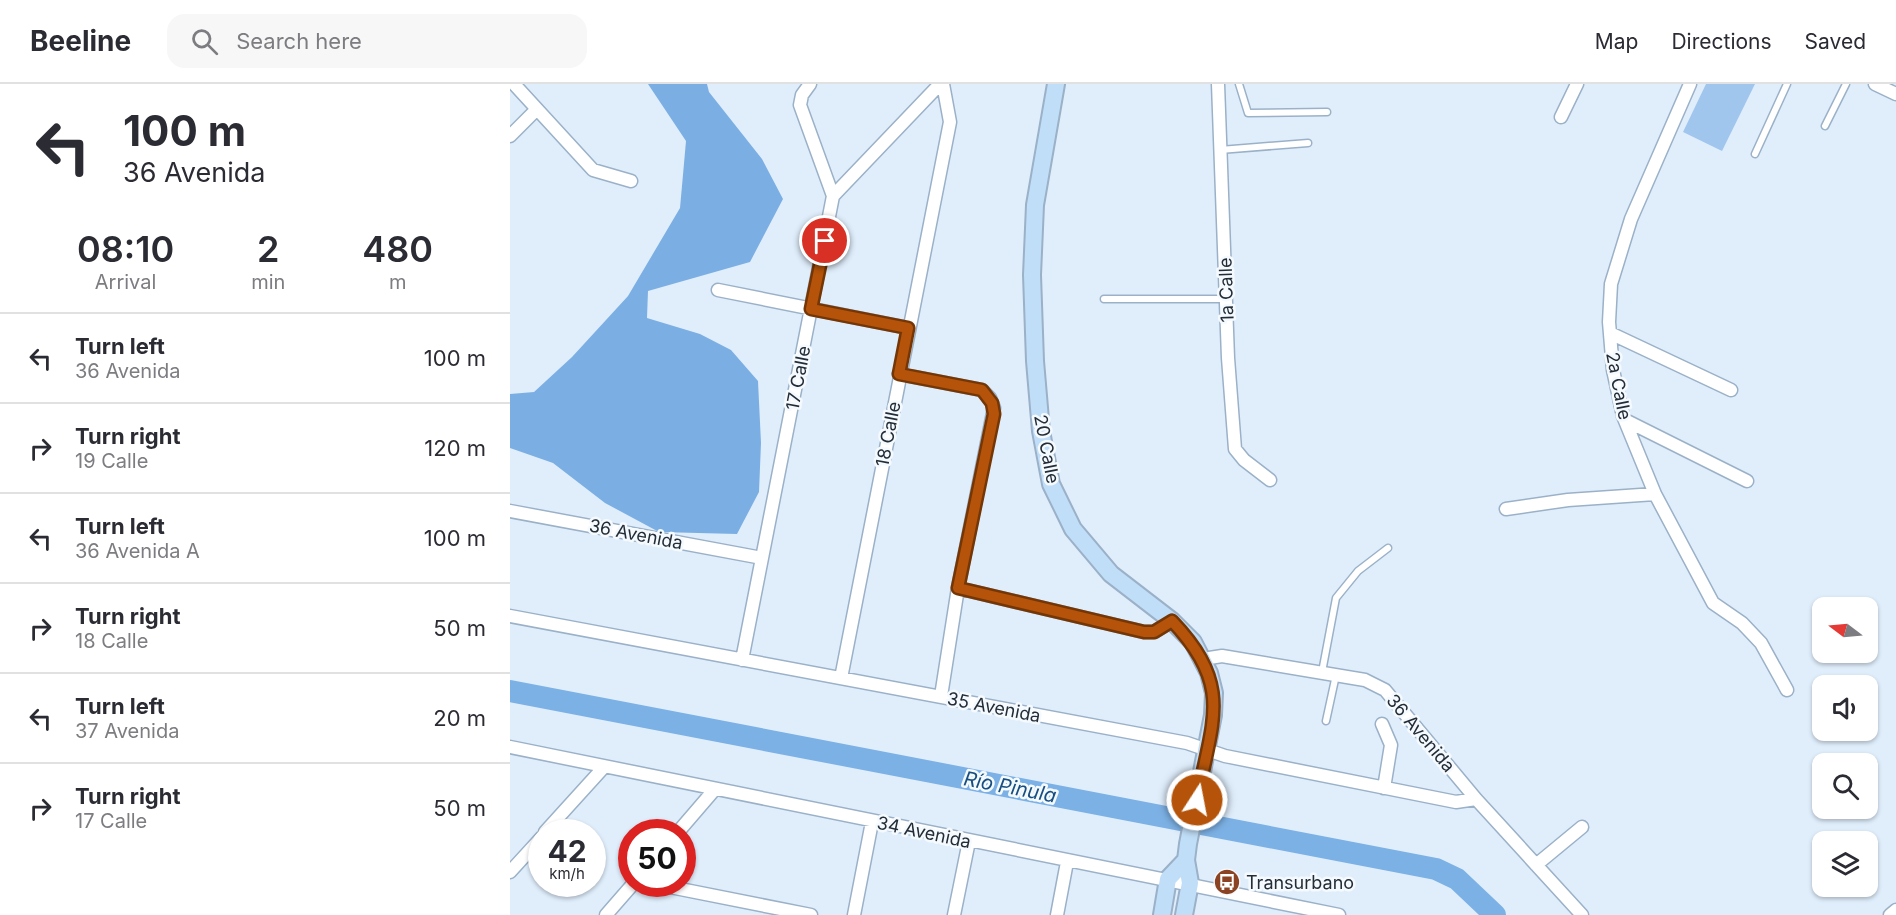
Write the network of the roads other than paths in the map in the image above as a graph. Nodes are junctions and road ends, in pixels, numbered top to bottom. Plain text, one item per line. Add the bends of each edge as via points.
1 (514, 84) edge
2 (810, 84) edge
3 (942, 84) edge
4 (1056, 84) edge
5 (1218, 84) edge
6 (1222, 84) edge
7 (1239, 84) edge
8 (1577, 84) edge
9 (1690, 84) edge
10 (1787, 84) edge
11 (1846, 84) edge
12 (1875, 84) edge
13 (1896, 94) edge
14 (536, 110) junction
15 (1327, 112) dead end
16 (1561, 117) dead end
17 (1825, 126) dead end
18 (510, 136) edge
19 (1308, 143) dead end
20 (1219, 150) junction
21 (1755, 154) dead end
22 (631, 181) dead end
23 (833, 196) junction
24 (718, 291) dead end
25 (1104, 299) dead end
26 (1226, 300) junction
27 (811, 309) junction
28 (908, 328) junction
29 (1610, 333) junction
30 (899, 374) junction
31 (1731, 390) dead end
32 (1625, 420) junction
33 (1270, 480) dead end
34 (1747, 480) dead end
35 (1655, 494) junction
36 (1506, 509) dead end
37 (510, 511) edge
38 (1388, 548) dead end
39 (762, 558) junction
40 (958, 588) junction
41 (510, 616) edge
42 (1172, 621) junction
43 (1203, 659) junction
44 (742, 660) junction
45 (1322, 673) junction
46 (1336, 675) junction
47 (841, 678) junction
48 (1787, 690) dead end
49 (941, 696) junction
50 (1326, 721) dead end
51 (1382, 724) dead end
52 (510, 747) edge
53 (1206, 750) junction
54 (604, 766) junction
55 (1384, 788) junction
56 (715, 789) junction
57 (1476, 800) junction
58 (557, 819) edge
59 (689, 819) edge
60 (872, 822) junction
61 (1582, 827) dead end
62 (969, 842) junction
63 (528, 852) edge
64 (1187, 852) junction
65 (1067, 862) junction
66 (1536, 865) junction
67 (510, 872) edge
68 (1168, 879) junction
69 (1190, 883) junction
70 (696, 892) edge
71 (622, 897) edge
72 (1896, 910) edge
73 (1294, 911) edge
74 (606, 915) edge
75 (811, 915) edge
76 (854, 915) edge
77 (954, 915) edge
78 (1057, 915) edge
79 (1162, 915) edge
80 (1184, 915) edge
81 (1339, 915) edge
82 (1582, 915) edge
83 (1890, 915) edge

1 - 14 street
2 - 23 street, 17 Calle via 800,100
3 - 23 street
3 - 28 street, 18 Calle via 950,122
4 - 42 main road, 20 Calle via 1035,205 1032,275 1040,420 1051,484 1073,529 1089,550 1111,574
5 - 6 lane
5 - 20 street, 1a Calle
7 - 15 lane via 1248,113
8 - 16 street
9 - 29 street, 2a Calle via 1631,219 1611,284
10 - 21 lane
11 - 17 lane
12 - 13 street
14 - 18 street
14 - 22 street via 593,170
19 - 20 lane
20 - 26 street, 1a Calle
23 - 27 street, 17 Calle
24 - 27 street
25 - 26 lane
26 - 33 street, 1a Calle via 1235,449
27 - 28 street
27 - 39 street, 17 Calle
28 - 30 street, 18 Calle
29 - 31 street
29 - 32 street, 2a Calle via 1613,369
30 - 40 street via 982,390 990,398 994,414
30 - 47 street, 18 Calle
32 - 34 street
32 - 35 street, 2a Calle
35 - 36 street
35 - 48 street, 2a Calle via 1713,603 1742,623 1761,643
37 - 39 street, 36 Avenida
38 - 45 lane via 1358,571 1336,598
39 - 44 street, 17 Calle
40 - 42 street via 1144,632 1154,632
40 - 49 street
41 - 44 street, 35 Avenida
42 - 43 main road, 20 Calle
43 - 45 street, 36 Avenida via 1222,656
43 - 53 main road, 20 Calle via 1214,693
44 - 47 street, 35 Avenida
45 - 46 street, 36 Avenida
46 - 50 lane
46 - 57 street, 36 Avenida via 1365,680 1385,690
47 - 49 street, 35 Avenida
49 - 53 street, 35 Avenida via 1187,743
51 - 55 street via 1391,745
52 - 54 street, 34 Avenida
53 - 55 street, 35 Avenida
53 - 64 main road, 20 Calle
54 - 56 street, 34 Avenida
54 - 58 street
55 - 57 street, 35 Avenida via 1456,802
56 - 59 street
56 - 60 street, 34 Avenida
57 - 66 street, 36 Avenida
60 - 62 street, 34 Avenida
60 - 76 street
61 - 66 street
62 - 65 street, 34 Avenida
62 - 77 street
63 - 67 street
64 - 68 main road
64 - 69 main road, 20 Calle
65 - 68 street, 34 Avenida
65 - 78 street
66 - 82 street, 36 Avenida
68 - 69 street, 34 Avenida
68 - 79 main road
69 - 73 street, 34 Avenida
69 - 80 main road, 20 Calle
70 - 75 street
71 - 74 street
72 - 83 street
73 - 81 street, 34 Avenida

